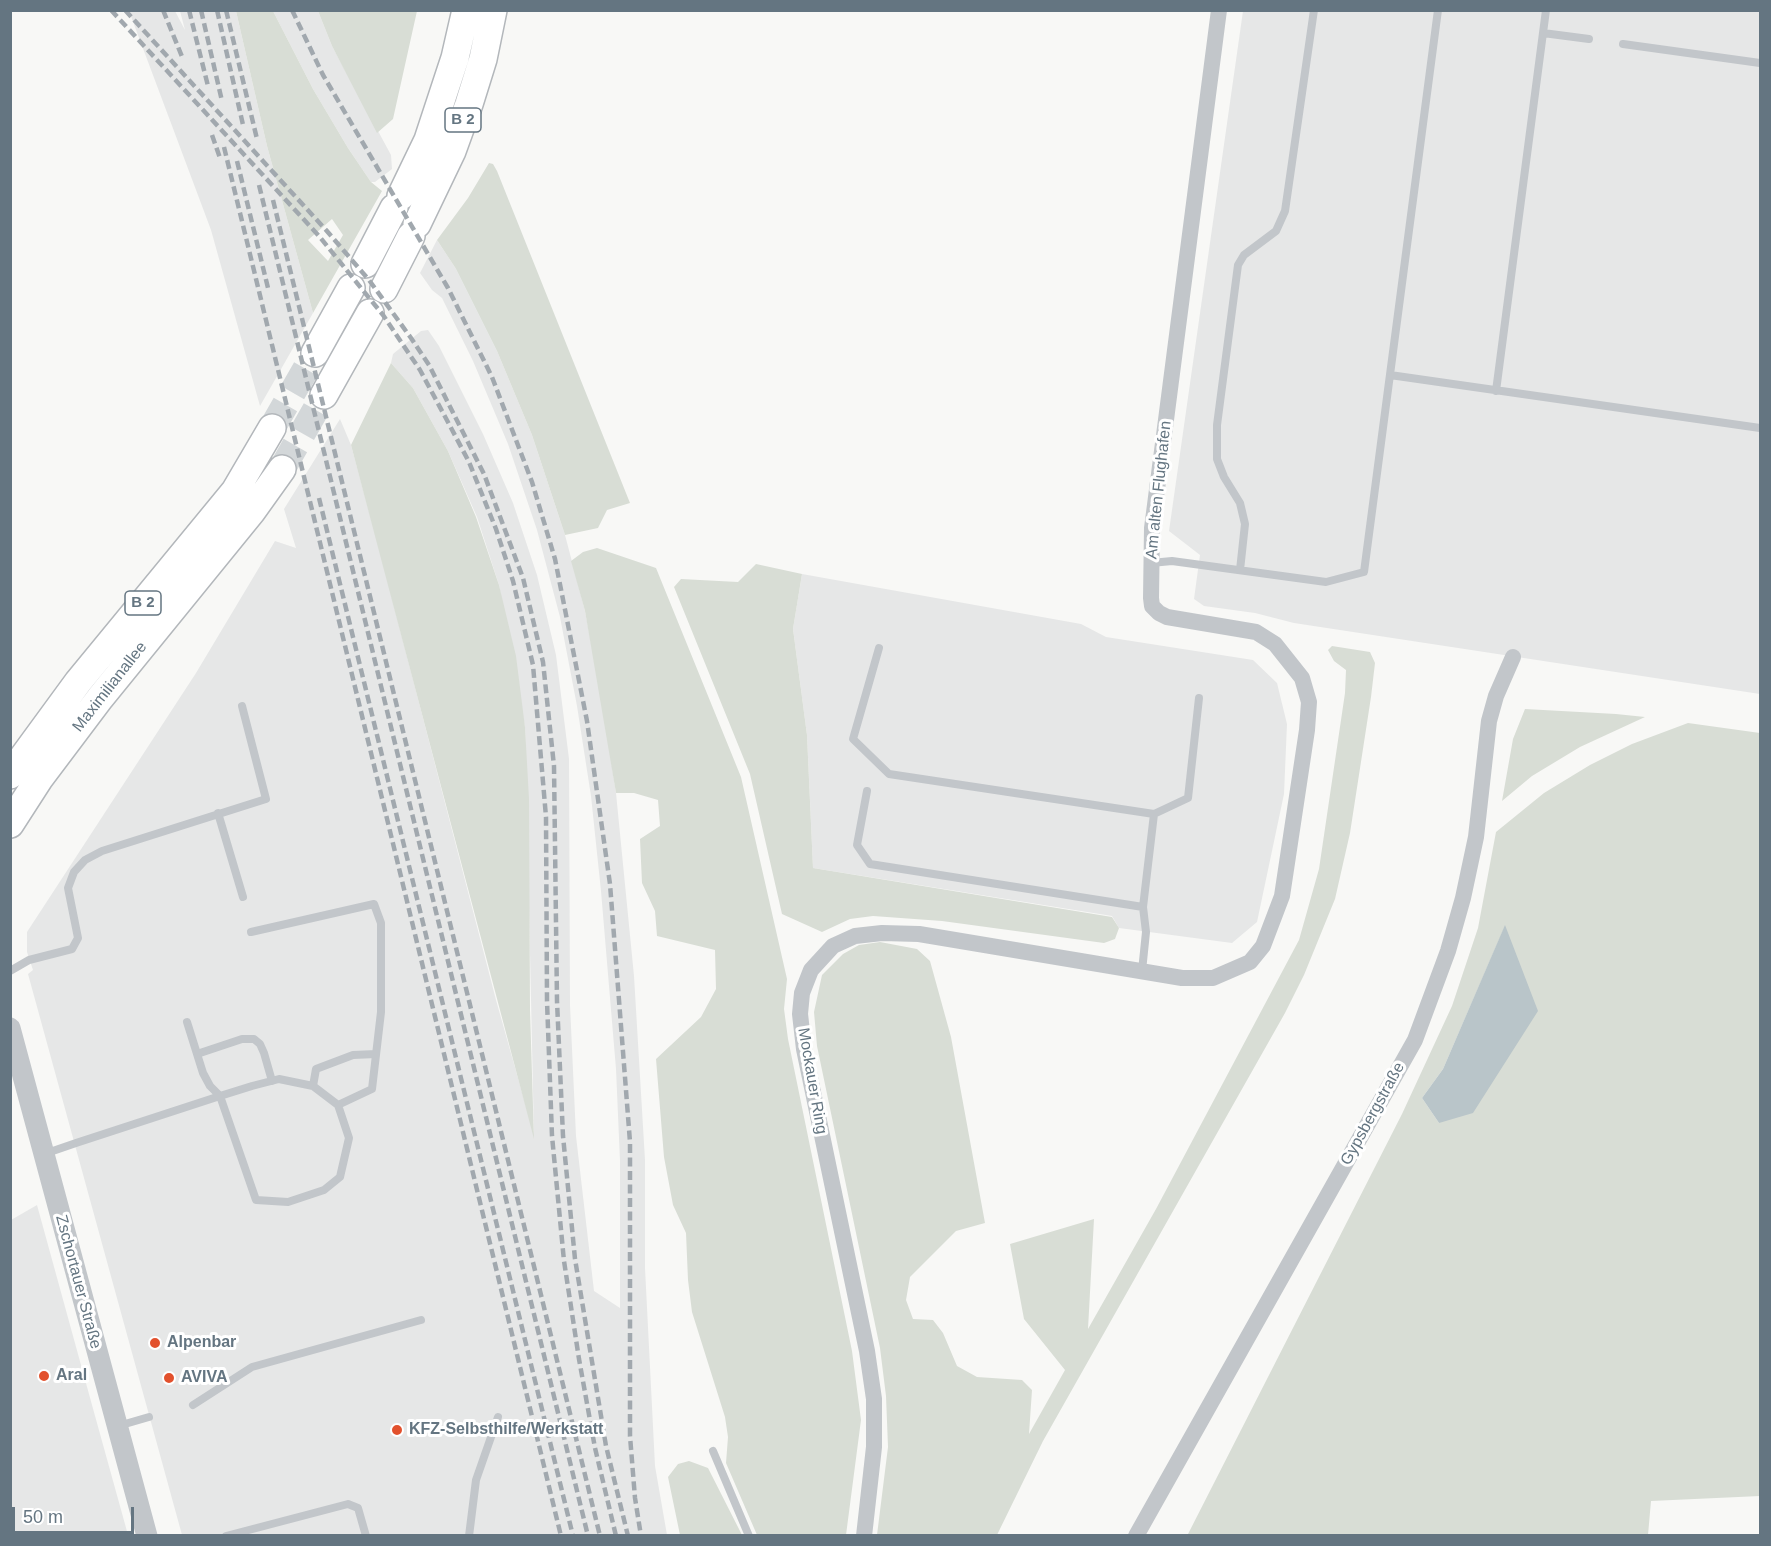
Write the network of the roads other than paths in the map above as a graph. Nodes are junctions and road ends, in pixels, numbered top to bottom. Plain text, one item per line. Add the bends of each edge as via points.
1 (466, 10) edge
2 (493, 10) edge
3 (1219, 10) edge
4 (1314, 10) edge
5 (1438, 10) edge
6 (1546, 10) edge
7 (1543, 33) junction
8 (1589, 39) dead end
9 (1623, 44) dead end
10 (1761, 63) edge
11 (365, 264) dead end
12 (351, 288) dead end
13 (384, 289) dead end
14 (370, 314) dead end
15 (315, 353) tunnel mouth
16 (1390, 375) junction
17 (1496, 391) junction
18 (324, 395) tunnel mouth
19 (1761, 428) edge
20 (272, 429) tunnel mouth
21 (282, 469) tunnel mouth
22 (1151, 563) junction
23 (1240, 570) junction
24 (879, 648) dead end
25 (1513, 657) dead end
26 (1199, 698) dead end
27 (242, 706) dead end
28 (10, 775) edge
29 (867, 791) dead end
30 (218, 813) junction
31 (1154, 814) junction
32 (10, 824) edge
33 (243, 897) dead end
34 (1143, 907) junction
35 (251, 932) dead end
36 (10, 971) edge
37 (1142, 971) junction
38 (187, 1022) dead end
39 (10, 1028) edge
40 (197, 1054) junction
41 (376, 1054) junction
42 (272, 1081) junction
43 (313, 1086) junction
44 (220, 1096) junction
45 (338, 1106) junction
46 (43, 1154) junction
47 (421, 1320) dead end
48 (193, 1405) dead end
49 (149, 1417) dead end
50 (498, 1417) dead end
51 (117, 1426) junction
52 (713, 1451) dead end
53 (147, 1536) edge
54 (226, 1536) edge
55 (366, 1536) edge
56 (469, 1536) edge
57 (749, 1536) edge
58 (864, 1536) edge
59 (1136, 1536) edge

1 - 11 highway, B 2 via 428,140
2 - 13 highway, B 2 via 483,59 452,151
3 - 22 street, Am alten Flughafen via 1152,528
4 - 23 lane via 1285,211 1276,231 1244,255 1238,265 1221,391 1217,459 1240,503 1245,524
5 - 16 lane
6 - 7 lane
7 - 8 lane
7 - 17 lane
9 - 10 lane
12 - 15 highway
14 - 18 highway
16 - 17 lane
16 - 23 lane via 1364,572 1326,582
17 - 19 lane
20 - 28 highway, B 2 via 235,491 78,682
21 - 32 highway, Maximilianallee / B 2 via 93,707
22 - 23 lane via 1173,561
22 - 37 street, Am alten Flughafen via 1152,606 1159,613 1256,632 1275,644 1302,678 1308,702 1282,896 1263,946 1250,963 1212,978
24 - 31 lane via 853,739 889,774
25 - 59 street, Gypsbergstraße via 1490,721 1476,837 1463,898 1415,1040
26 - 31 lane via 1188,798
27 - 30 lane via 266,799
29 - 34 lane via 857,845 870,864
30 - 33 lane
30 - 36 lane via 85,860 74,872 68,888 78,938 72,949 29,960
31 - 34 lane
34 - 37 lane via 1146,932
35 - 41 lane via 374,904 381,923 381,1012
37 - 58 street, Mockauer Ring via 919,934 882,933 855,936 833,946 811,970 802,993 800,1014 804,1049 867,1351 876,1419
38 - 40 lane
39 - 46 street, Zschortauer Straße
40 - 42 lane via 242,1039 254,1039 264,1053
40 - 44 lane via 210,1086
41 - 43 lane via 352,1056 316,1069
41 - 45 lane via 372,1089
42 - 43 lane
42 - 44 lane
43 - 45 lane
44 - 45 lane via 256,1200 288,1203 324,1190 340,1177 349,1138
44 - 46 lane
46 - 51 street, Zschortauer Straße
47 - 48 lane via 252,1367
49 - 51 lane
50 - 56 lane via 476,1480
51 - 53 street, Zschortauer Straße
52 - 57 lane
54 - 55 lane via 348,1504 358,1508

